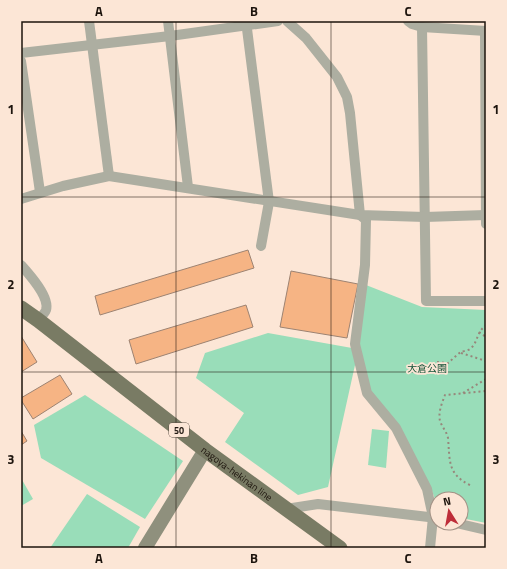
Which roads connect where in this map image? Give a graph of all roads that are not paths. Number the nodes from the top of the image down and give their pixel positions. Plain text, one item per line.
1 (88, 21) edge
2 (168, 21) edge
3 (278, 21) edge
4 (287, 21) edge
5 (408, 21) edge
6 (246, 23) edge
7 (422, 26) junction
8 (485, 31) edge
9 (170, 36) junction
10 (92, 45) junction
11 (21, 53) edge
12 (21, 61) edge
13 (109, 176) junction
14 (188, 188) junction
15 (40, 192) junction
16 (21, 199) edge
17 (269, 202) junction
18 (360, 215) junction
19 (486, 215) edge
20 (425, 217) junction
21 (486, 224) edge
22 (261, 246) dead end
23 (21, 265) edge
24 (486, 301) edge
25 (21, 308) edge
26 (38, 320) junction
27 (205, 450) junction
28 (429, 496) edge
29 (286, 509) junction
30 (429, 517) edge
31 (469, 526) edge
32 (486, 530) edge
33 (433, 531) edge
34 (145, 548) edge
35 (340, 548) edge
36 (430, 548) edge

1 - 10 street
2 - 9 street
3 - 6 street
4 - 18 street
5 - 7 street
6 - 9 street
6 - 17 street
7 - 8 street
7 - 20 street
8 - 19 street
9 - 10 street
9 - 14 street
10 - 11 street
10 - 13 street
12 - 15 street
13 - 14 street
13 - 15 street
14 - 17 street
15 - 16 street
17 - 18 street
17 - 22 street
18 - 20 street
18 - 28 street
19 - 20 street
19 - 21 street
20 - 24 street
23 - 26 street
25 - 26 main road, nagoya-hekinan line / 50
26 - 27 main road, nagoya-hekinan line / 50
27 - 29 main road, nagoya-hekinan line / 50
27 - 34 street
29 - 30 street
29 - 35 main road, nagoya-hekinan line / 50
31 - 32 street
33 - 36 street

